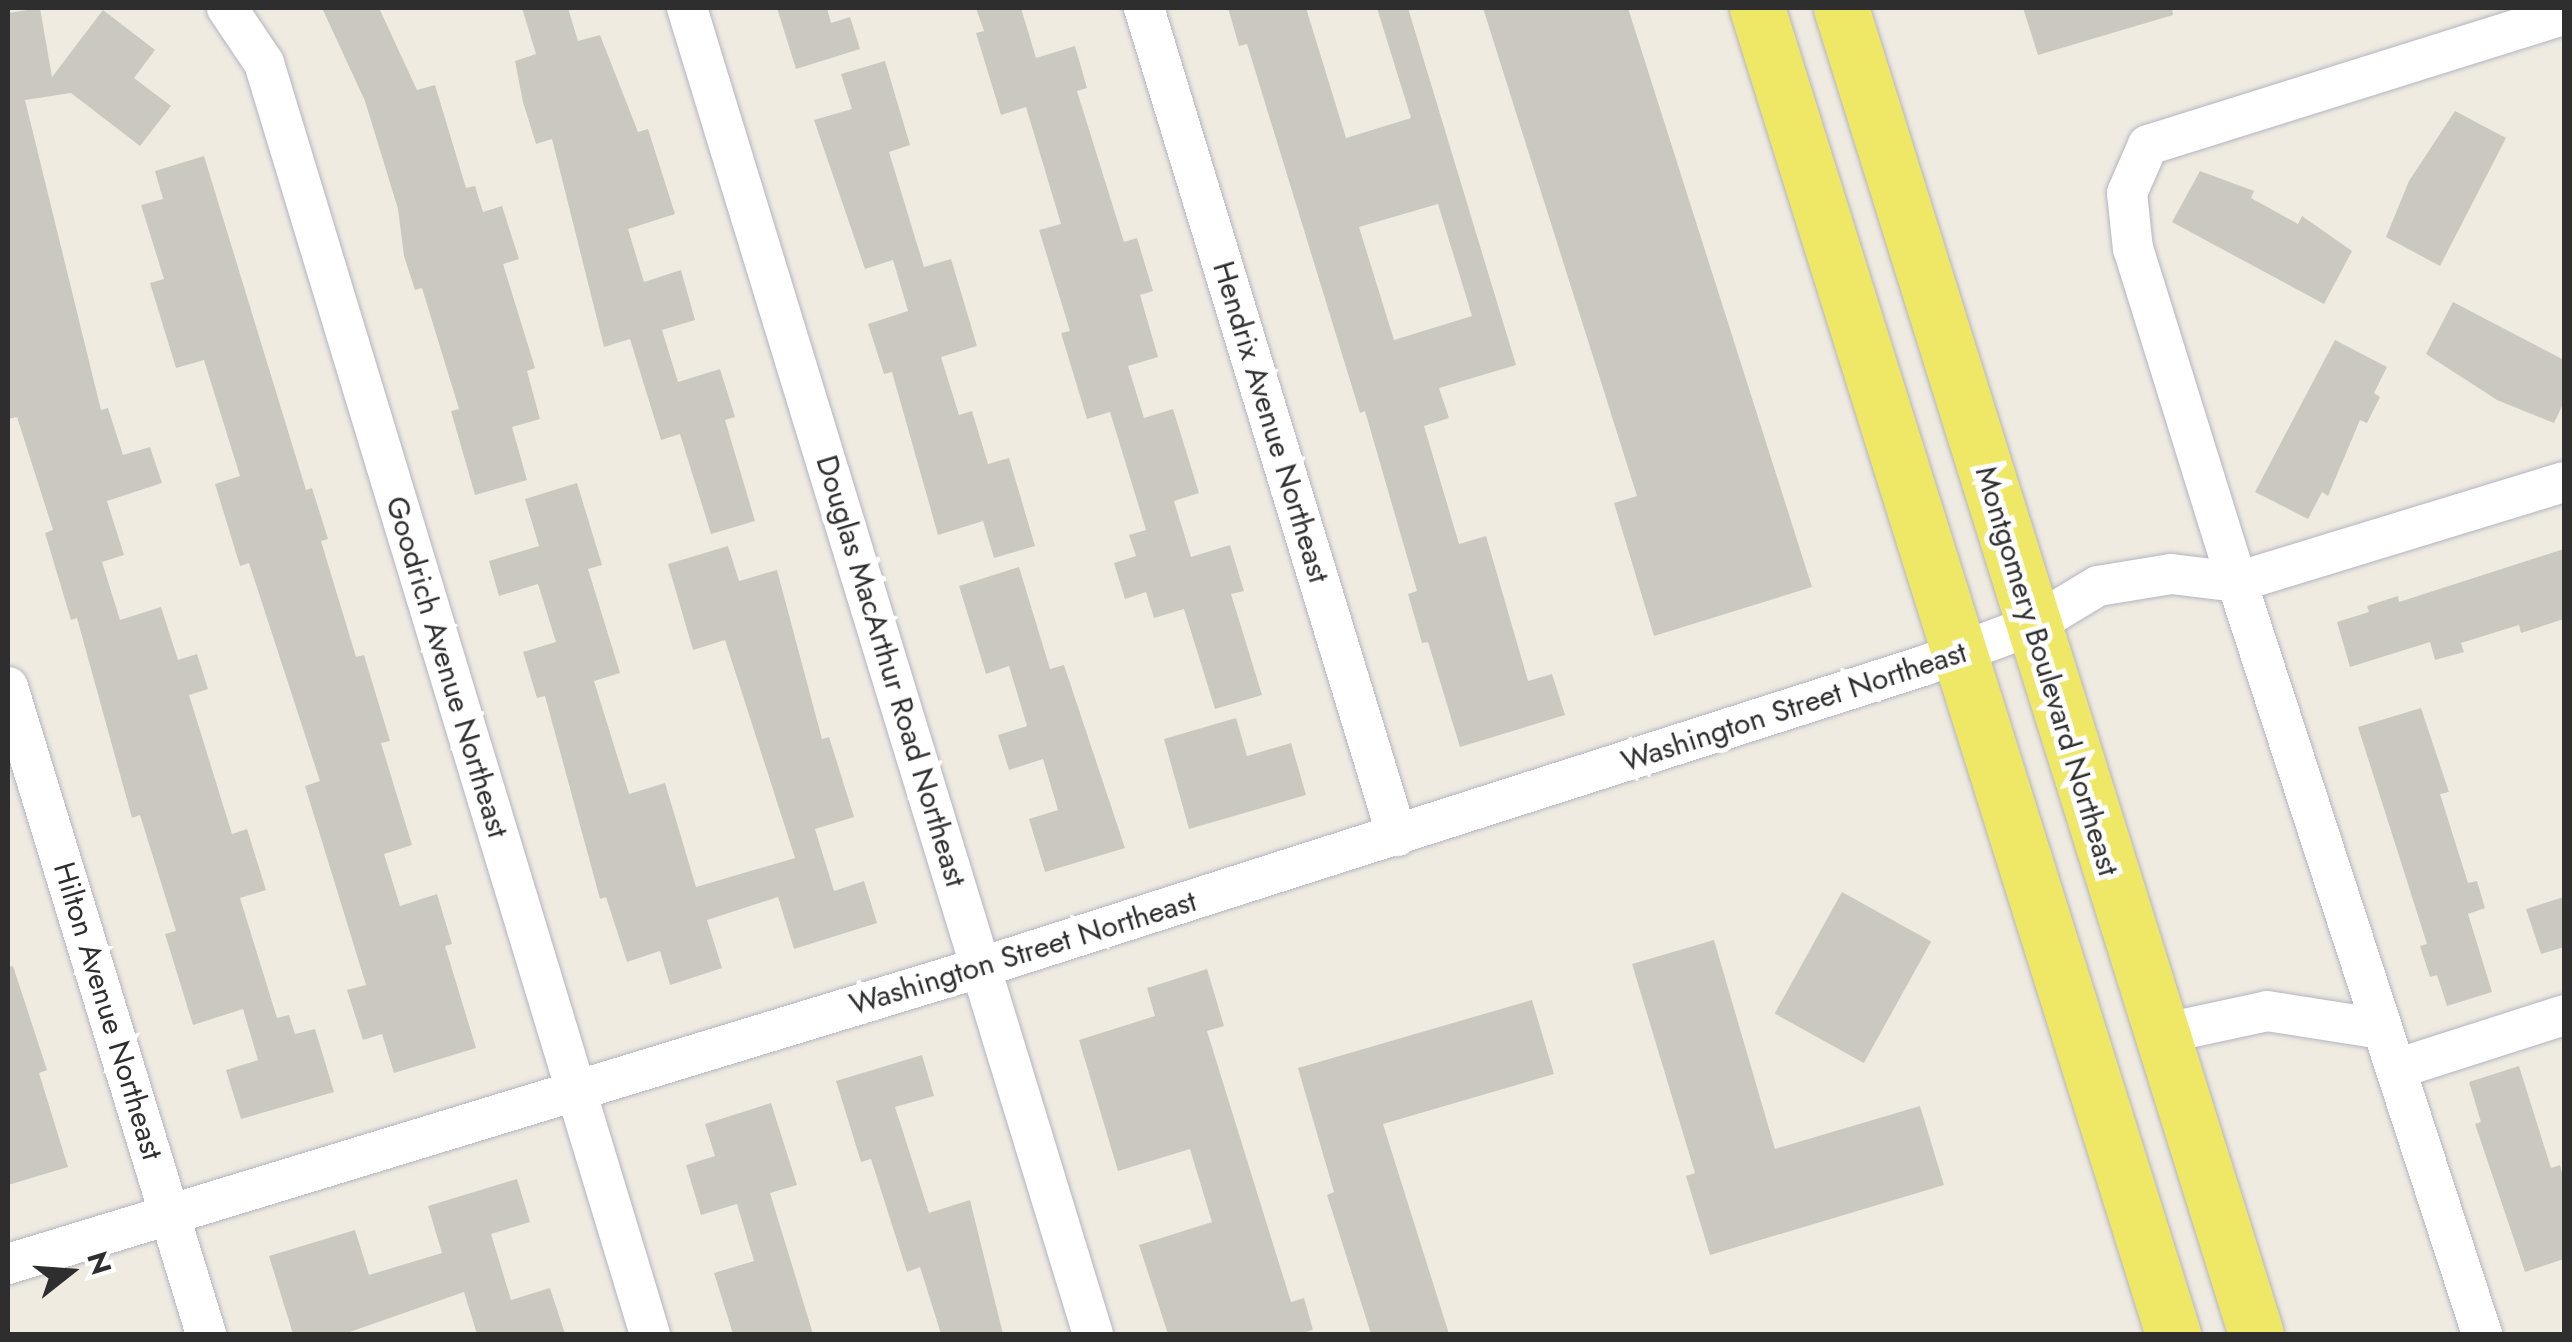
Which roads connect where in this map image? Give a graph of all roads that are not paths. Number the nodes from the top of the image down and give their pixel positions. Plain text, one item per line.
1 (227, 8) edge
2 (688, 8) edge
3 (1144, 8) edge
4 (1757, 8) edge
5 (1840, 8) edge
6 (2564, 15) edge
7 (2564, 482) edge
8 (2237, 582) junction
9 (2032, 625) junction
10 (1958, 654) junction
11 (8, 687) edge
12 (1397, 836) junction
13 (982, 967) junction
14 (2564, 1016) edge
15 (2382, 1029) junction
16 (2161, 1034) junction
17 (2396, 1070) junction
18 (578, 1093) junction
19 (170, 1212) junction
20 (8, 1264) edge
21 (206, 1334) edge
22 (650, 1334) edge
23 (1093, 1334) edge
24 (2172, 1334) edge
25 (2256, 1334) edge
26 (2482, 1334) edge

1 - 18 street, Goodrich Avenue Northeast
2 - 13 street, Douglas MacArthur Road Northeast
3 - 12 street, Hendrix Avenue Northeast
4 - 10 main road
5 - 9 main road, Montgomery Boulevard Northeast
6 - 8 street
7 - 8 street
8 - 9 street, Washington Street Northeast
8 - 15 street
9 - 10 street, Washington Street Northeast
9 - 16 main road, Montgomery Boulevard Northeast
10 - 12 street, Washington Street Northeast
10 - 24 main road
11 - 19 street, Hilton Avenue Northeast
12 - 13 street, Washington Street Northeast
13 - 18 street, Washington Street Northeast
13 - 23 street, Douglas MacArthur Road Northeast
14 - 17 street
15 - 16 street
15 - 17 street
16 - 25 main road, Montgomery Boulevard Northeast
17 - 26 street
18 - 19 street, Washington Street Northeast
18 - 22 street, Goodrich Avenue Northeast
19 - 20 street, Washington Street Northeast
19 - 21 street, Hilton Avenue Northeast

